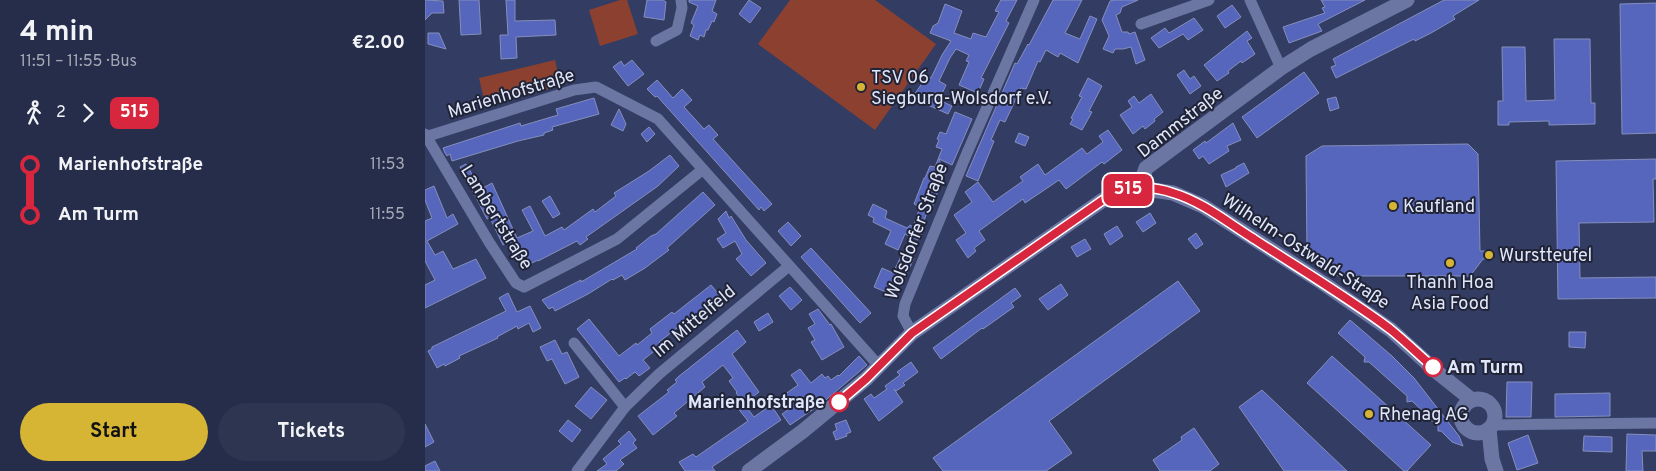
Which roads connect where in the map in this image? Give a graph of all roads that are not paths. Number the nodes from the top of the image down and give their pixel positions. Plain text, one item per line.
1 (681, 0) edge
2 (1034, 0) edge
3 (1209, 0) edge
4 (1250, 0) edge
5 (1407, 0) edge
6 (1141, 24) dead end
7 (656, 41) dead end
8 (1281, 68) junction
9 (425, 136) edge
10 (702, 170) junction
11 (1139, 188) junction
12 (789, 266) junction
13 (912, 333) junction
14 (574, 343) dead end
15 (880, 367) junction
16 (1467, 405) junction
17 (625, 406) junction
18 (1656, 423) edge
19 (1491, 427) junction
20 (1471, 431) junction
21 (1494, 465) edge
22 (577, 471) edge
23 (749, 471) edge

1 - 7 street
2 - 13 street, Wolsdorfer Straße
3 - 6 street
4 - 8 street
5 - 8 street, Dammstraße
8 - 11 street, Dammstraße
9 - 10 street, Marienhofstraße
9 - 10 street, Lambertstraße
10 - 12 street, Marienhofstraße
11 - 13 street
11 - 16 street, Wilhelm-Ostwald-Straße
12 - 15 street, Marienhofstraße
12 - 17 street, Im Mittelfeld
13 - 15 street
14 - 17 street
15 - 23 street
16 - 19 street
16 - 20 street
17 - 22 street, Im Mittelfeld
18 - 19 street
19 - 20 street
19 - 21 street
20 - 21 street

